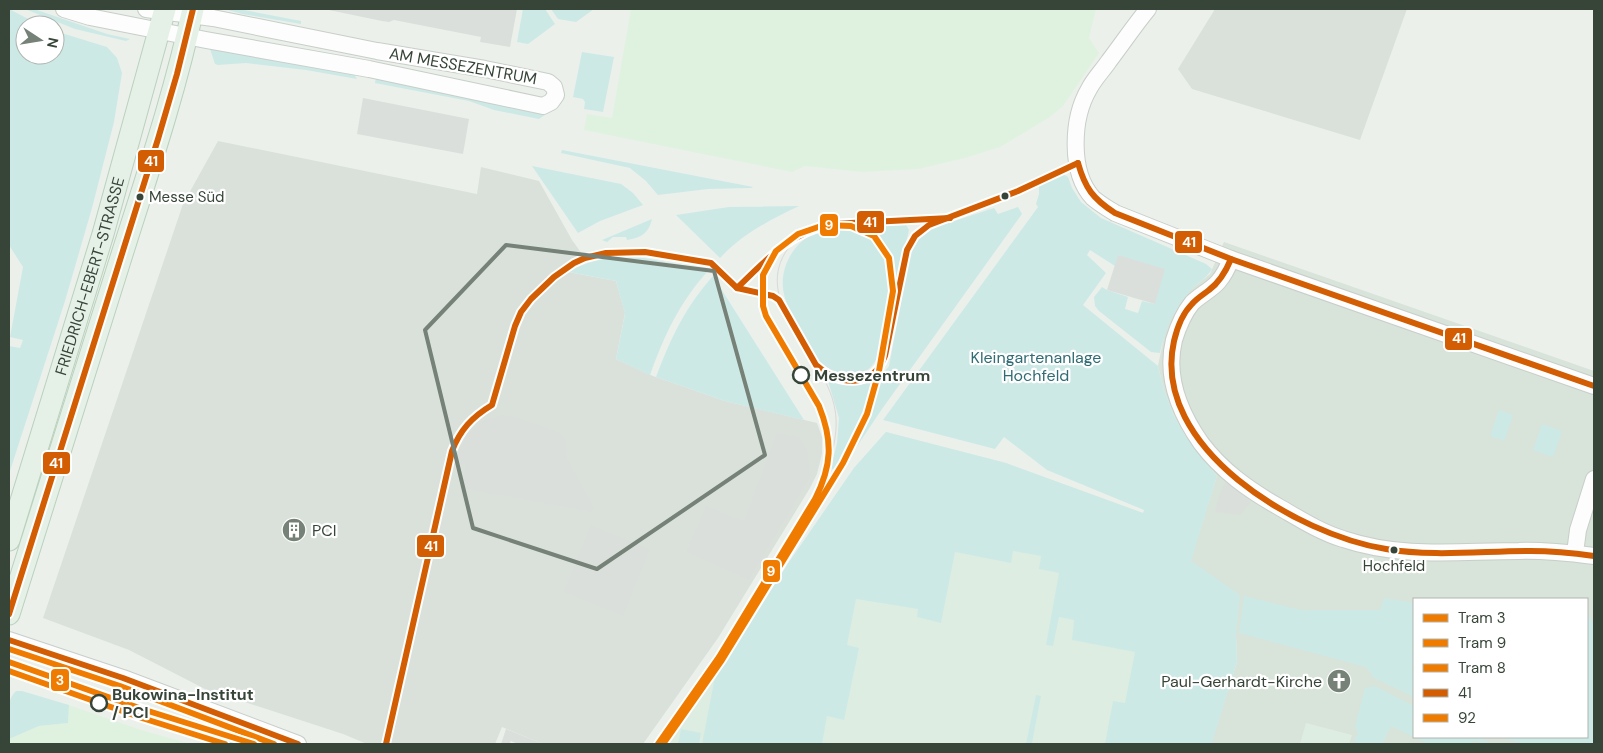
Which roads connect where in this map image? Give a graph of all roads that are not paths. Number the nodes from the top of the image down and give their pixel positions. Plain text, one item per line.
1 (64, 9) edge
2 (1148, 9) edge
3 (172, 19) edge
4 (1231, 259) junction
5 (1594, 386) edge
6 (1594, 479) edge
7 (9, 540) edge
8 (1575, 553) junction
9 (1594, 556) edge
10 (9, 614) edge
11 (9, 640) edge
12 (298, 744) edge

1 - 3 street
2 - 4 street
3 - 3 street, AM MESSEZENTRUM
3 - 7 main road, FRIEDRICH-EBERT-STRASSE
3 - 10 main road, FRIEDRICH-EBERT-STRASSE
4 - 5 street
4 - 8 street
6 - 8 street
8 - 9 street
11 - 12 street

